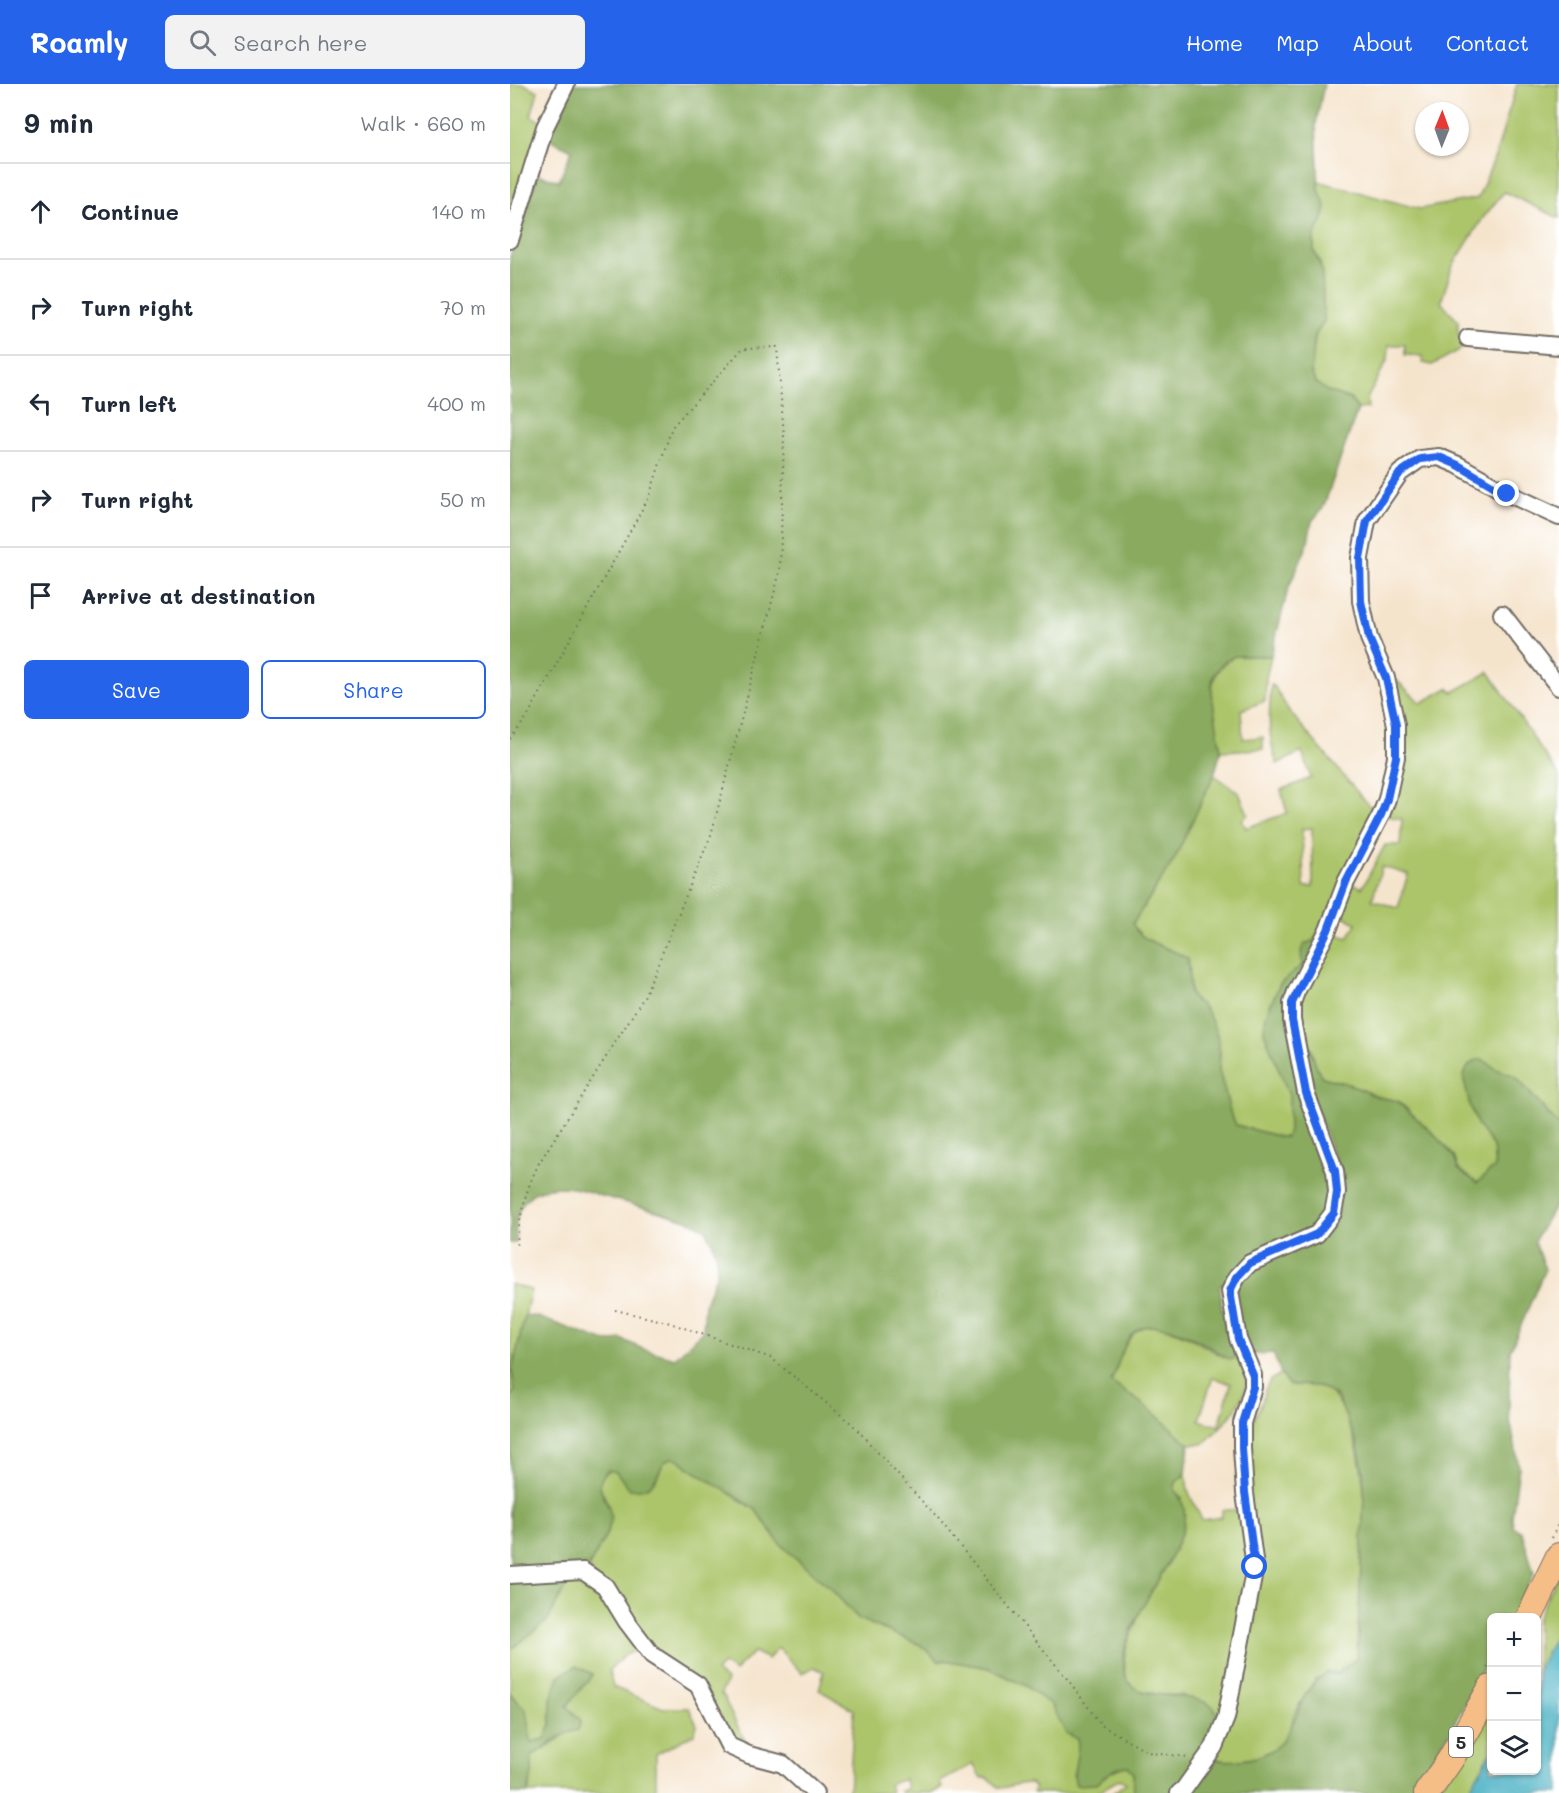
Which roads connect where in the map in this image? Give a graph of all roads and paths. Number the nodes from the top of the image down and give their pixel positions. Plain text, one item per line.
1 (566, 84) edge
2 (510, 240) edge
3 (1468, 338) dead end
4 (1559, 346) edge
5 (1559, 517) edge
6 (1502, 614) dead end
7 (1559, 687) edge
8 (510, 739) edge
9 (516, 1249) dead end
10 (615, 1310) dead end
11 (1559, 1556) edge
12 (510, 1575) edge
13 (1530, 1613) edge
14 (1487, 1695) edge
15 (1206, 1759) junction
16 (815, 1793) edge
17 (1179, 1793) edge
18 (1427, 1793) edge

1 - 2 street
3 - 4 street
5 - 15 street
6 - 7 street
8 - 9 path
10 - 15 path
11 - 13 main road
12 - 16 street
14 - 18 main road, 5
15 - 17 street

